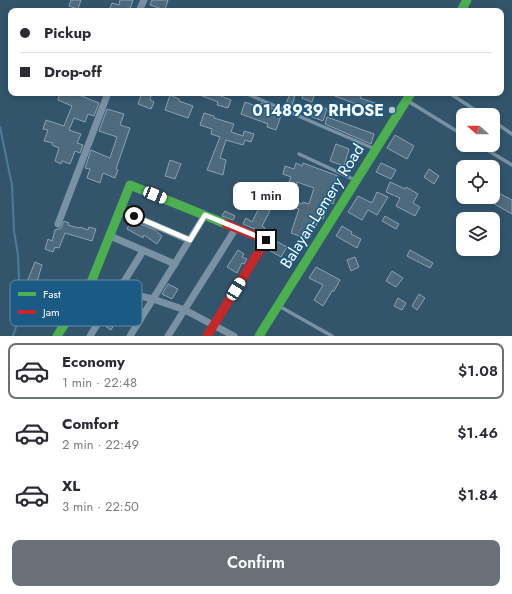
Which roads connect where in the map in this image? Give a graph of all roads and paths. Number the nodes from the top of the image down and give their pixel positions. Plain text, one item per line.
1 (107, 96) edge
2 (252, 96) edge
3 (454, 96) edge
4 (409, 97) edge
5 (472, 108) edge
6 (500, 126) edge
7 (456, 130) edge
8 (512, 134) edge
9 (376, 150) junction
10 (491, 152) edge
11 (300, 154) dead end
12 (512, 165) edge
13 (356, 181) junction
14 (120, 210) junction
15 (205, 215) junction
16 (58, 224) dead end
17 (236, 228) junction
18 (110, 236) junction
19 (190, 240) junction
20 (143, 251) junction
21 (175, 264) junction
22 (92, 280) edge
23 (125, 280) edge
24 (142, 296) edge
25 (153, 299) junction
26 (278, 305) junction
27 (185, 310) junction
28 (142, 317) edge
29 (214, 325) junction
30 (63, 326) edge
31 (96, 326) edge
32 (136, 326) edge
33 (57, 336) edge
34 (90, 336) edge
35 (130, 336) edge
36 (168, 336) edge
37 (207, 336) edge
38 (234, 336) edge
39 (259, 336) edge
40 (332, 336) edge

1 - 16 street
2 - 9 lane
3 - 5 lane
4 - 7 lane
4 - 9 street, Balayan-Lemery Road
6 - 8 lane
9 - 13 street, Balayan-Lemery Road
10 - 12 lane
11 - 13 lane
13 - 26 street, Balayan-Lemery Road
14 - 15 street
14 - 18 street
14 - 19 street
15 - 17 street
15 - 19 street
17 - 27 street
17 - 29 street
18 - 20 street
18 - 22 street
19 - 21 street
20 - 21 street
20 - 23 street
21 - 25 street
24 - 25 street
25 - 27 street
25 - 28 street
26 - 39 street, Balayan-Lemery Road
26 - 40 lane
27 - 29 street
27 - 36 street
29 - 37 street
29 - 38 street
30 - 33 street
31 - 34 street
32 - 35 street

